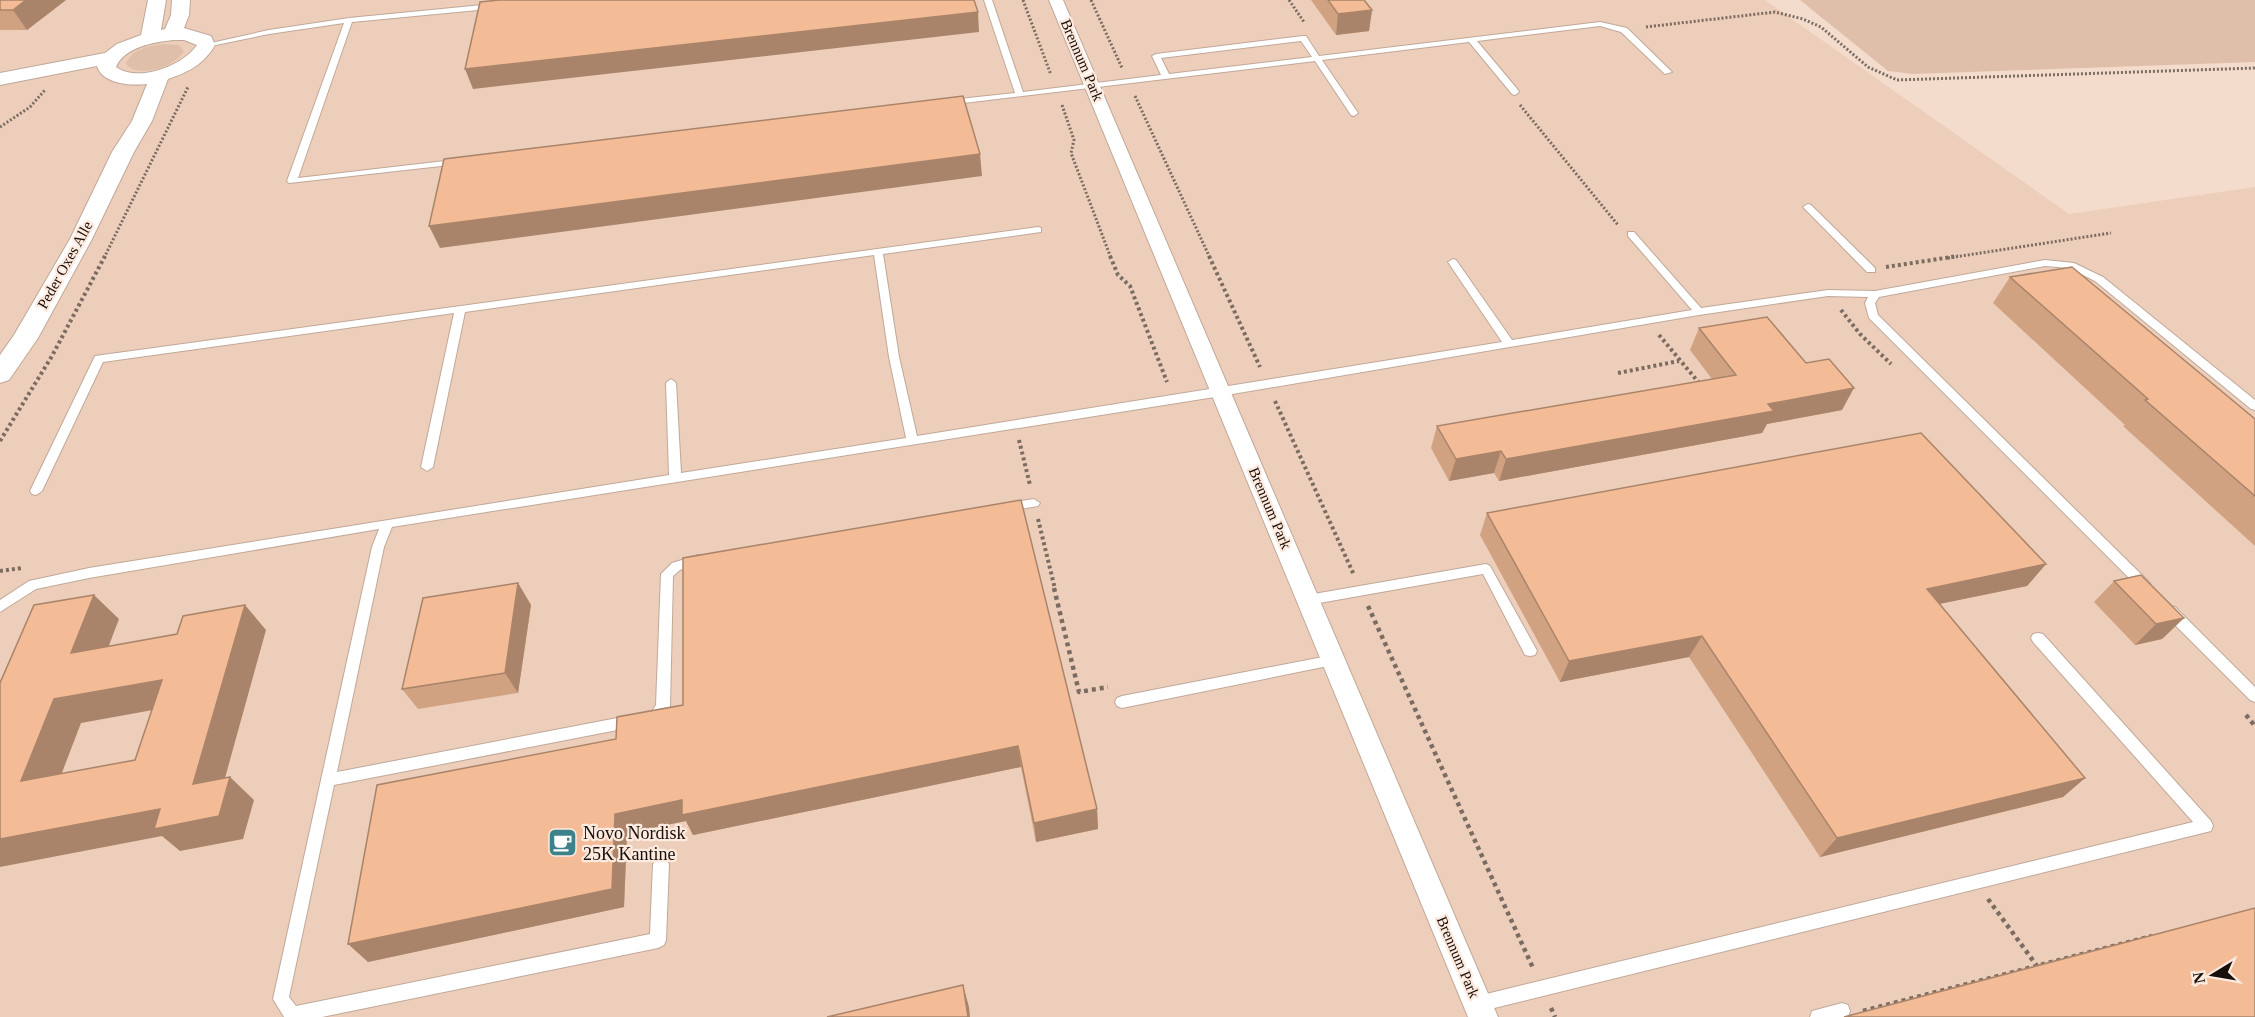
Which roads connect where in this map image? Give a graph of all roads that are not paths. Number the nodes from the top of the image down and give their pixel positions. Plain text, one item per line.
1 (157, 0) edge
2 (181, 0) edge
3 (497, 0) edge
4 (988, 0) edge
5 (1056, 0) edge
6 (349, 20) junction
7 (173, 34) junction
8 (149, 38) junction
9 (1471, 39) junction
10 (206, 45) junction
11 (1317, 58) junction
12 (108, 63) junction
13 (1668, 72) dead end
14 (160, 75) junction
15 (1166, 76) junction
16 (135, 79) junction
17 (0, 80) edge
18 (1092, 86) junction
19 (1515, 92) dead end
20 (1020, 94) junction
21 (935, 105) edge
22 (1354, 113) dead end
23 (123, 152) junction
24 (468, 160) edge
25 (1808, 207) dead end
26 (1038, 230) dead end
27 (1631, 234) dead end
28 (878, 252) junction
29 (1453, 262) dead end
30 (1871, 270) dead end
31 (1875, 294) junction
32 (460, 309) junction
33 (1699, 312) junction
34 (1509, 344) junction
35 (0, 374) edge
36 (671, 383) dead end
37 (1221, 392) junction
38 (2255, 406) edge
39 (912, 441) junction
40 (427, 467) dead end
41 (675, 478) junction
42 (36, 491) dead end
43 (1034, 503) road end
44 (999, 509) edge
45 (388, 523) junction
46 (715, 557) edge
47 (1308, 600) junction
48 (0, 607) edge
49 (2038, 638) dead end
50 (1530, 651) dead end
51 (1333, 660) junction
52 (2255, 696) edge
53 (1122, 702) road end
54 (328, 780) junction
55 (661, 864) dead end
56 (1480, 1011) edge
57 (1842, 1011) road end
58 (1818, 1017) edge

1 - 8 street
2 - 7 street
3 - 6 lane
4 - 20 lane
5 - 18 street, Brennum Park
6 - 10 lane
6 - 24 lane
7 - 8 street
7 - 10 street
8 - 12 street
9 - 11 lane
9 - 13 lane
9 - 19 lane
10 - 14 street
11 - 15 lane
11 - 15 lane
11 - 22 lane
12 - 16 street
12 - 17 street
12 - 17 street
14 - 16 street
14 - 23 street, Peder Oxes Alle
15 - 18 lane
16 - 23 street, Peder Oxes Alle
18 - 20 lane
18 - 37 street, Brennum Park
20 - 21 lane
23 - 35 street, Peder Oxes Alle
25 - 30 lane
26 - 28 lane
27 - 33 lane
28 - 32 lane
28 - 39 lane
29 - 34 lane
31 - 33 lane
31 - 38 lane
31 - 52 lane
32 - 40 lane
32 - 42 lane
33 - 34 lane
34 - 37 lane
36 - 41 lane
37 - 39 lane
37 - 47 street, Brennum Park
39 - 41 lane
41 - 45 lane
43 - 44 lane
45 - 48 lane
45 - 54 lane
46 - 54 lane
47 - 50 lane
47 - 51 street, Brennum Park
49 - 56 lane
51 - 53 lane
51 - 56 street, Brennum Park
54 - 55 lane
57 - 58 lane

